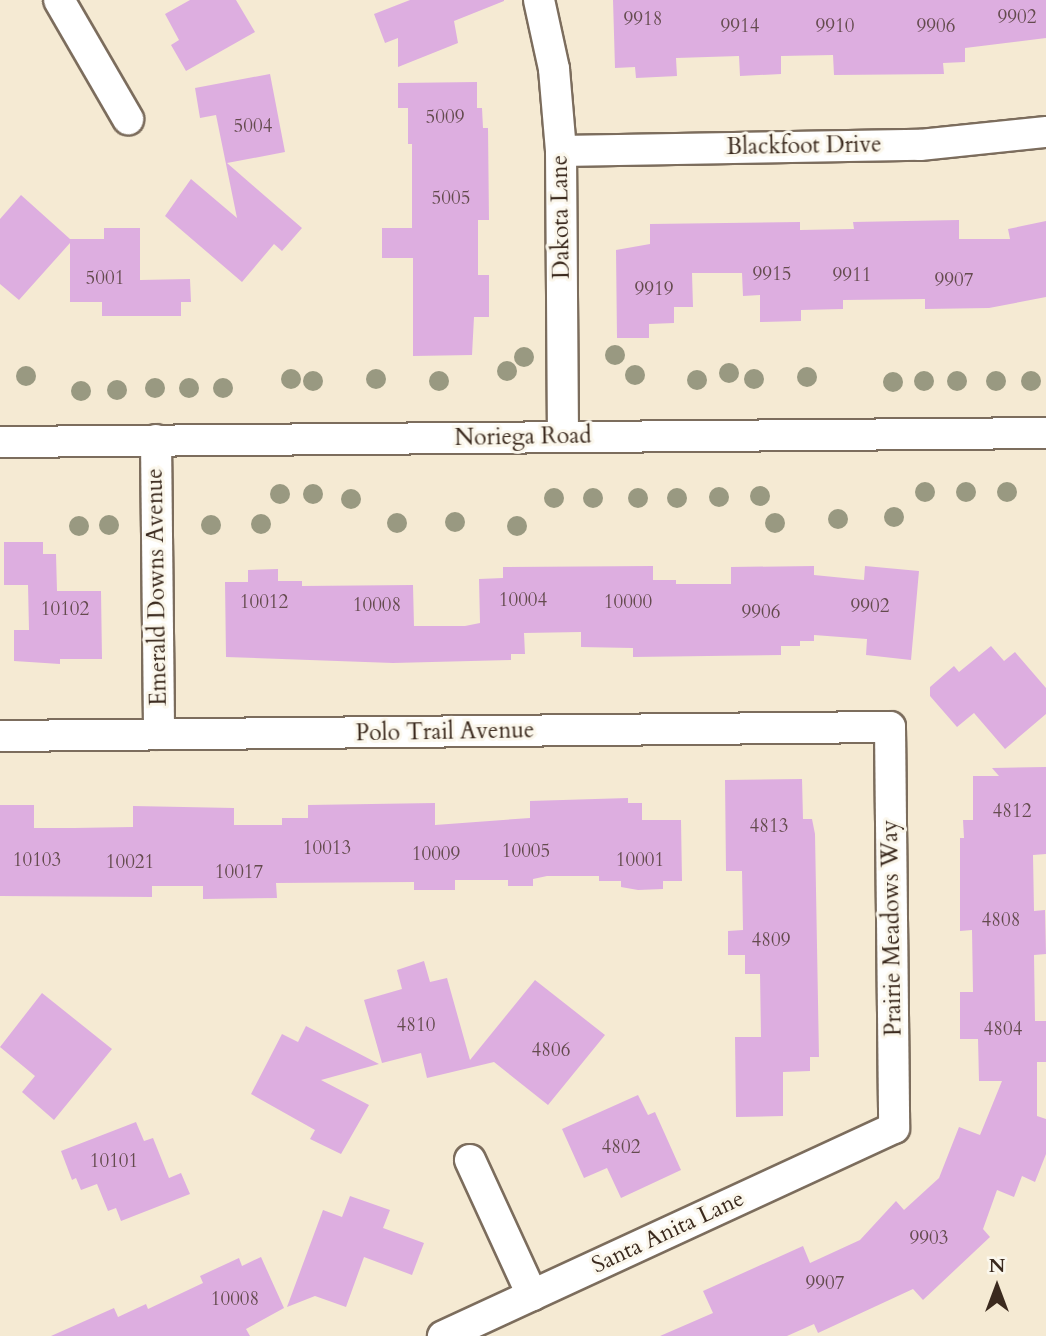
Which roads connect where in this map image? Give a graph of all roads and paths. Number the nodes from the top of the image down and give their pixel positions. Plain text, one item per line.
1 (59, 0) edge
2 (539, 0) edge
3 (128, 119) dead end
4 (1046, 132) edge
5 (561, 150) junction
6 (1046, 433) edge
7 (563, 437) junction
8 (156, 440) junction
9 (0, 442) edge
10 (890, 727) joint
11 (159, 734) junction
12 (0, 736) edge
13 (894, 1128) joint
14 (470, 1160) dead end
15 (532, 1295) junction
16 (443, 1336) edge

1 - 3 street
2 - 5 street, Dakota Lane
4 - 5 street, Blackfoot Drive
5 - 7 street, Dakota Lane
6 - 7 street, Noriega Road
7 - 8 street, Noriega Road
8 - 9 street, Noriega Road
8 - 11 street, Emerald Downs Avenue
10 - 11 street, Polo Trail Avenue
10 - 13 street, Prairie Meadows Way
11 - 12 street, Polo Trail Avenue
13 - 15 street, Santa Anita Lane
14 - 15 street
15 - 16 street, Santa Anita Lane

